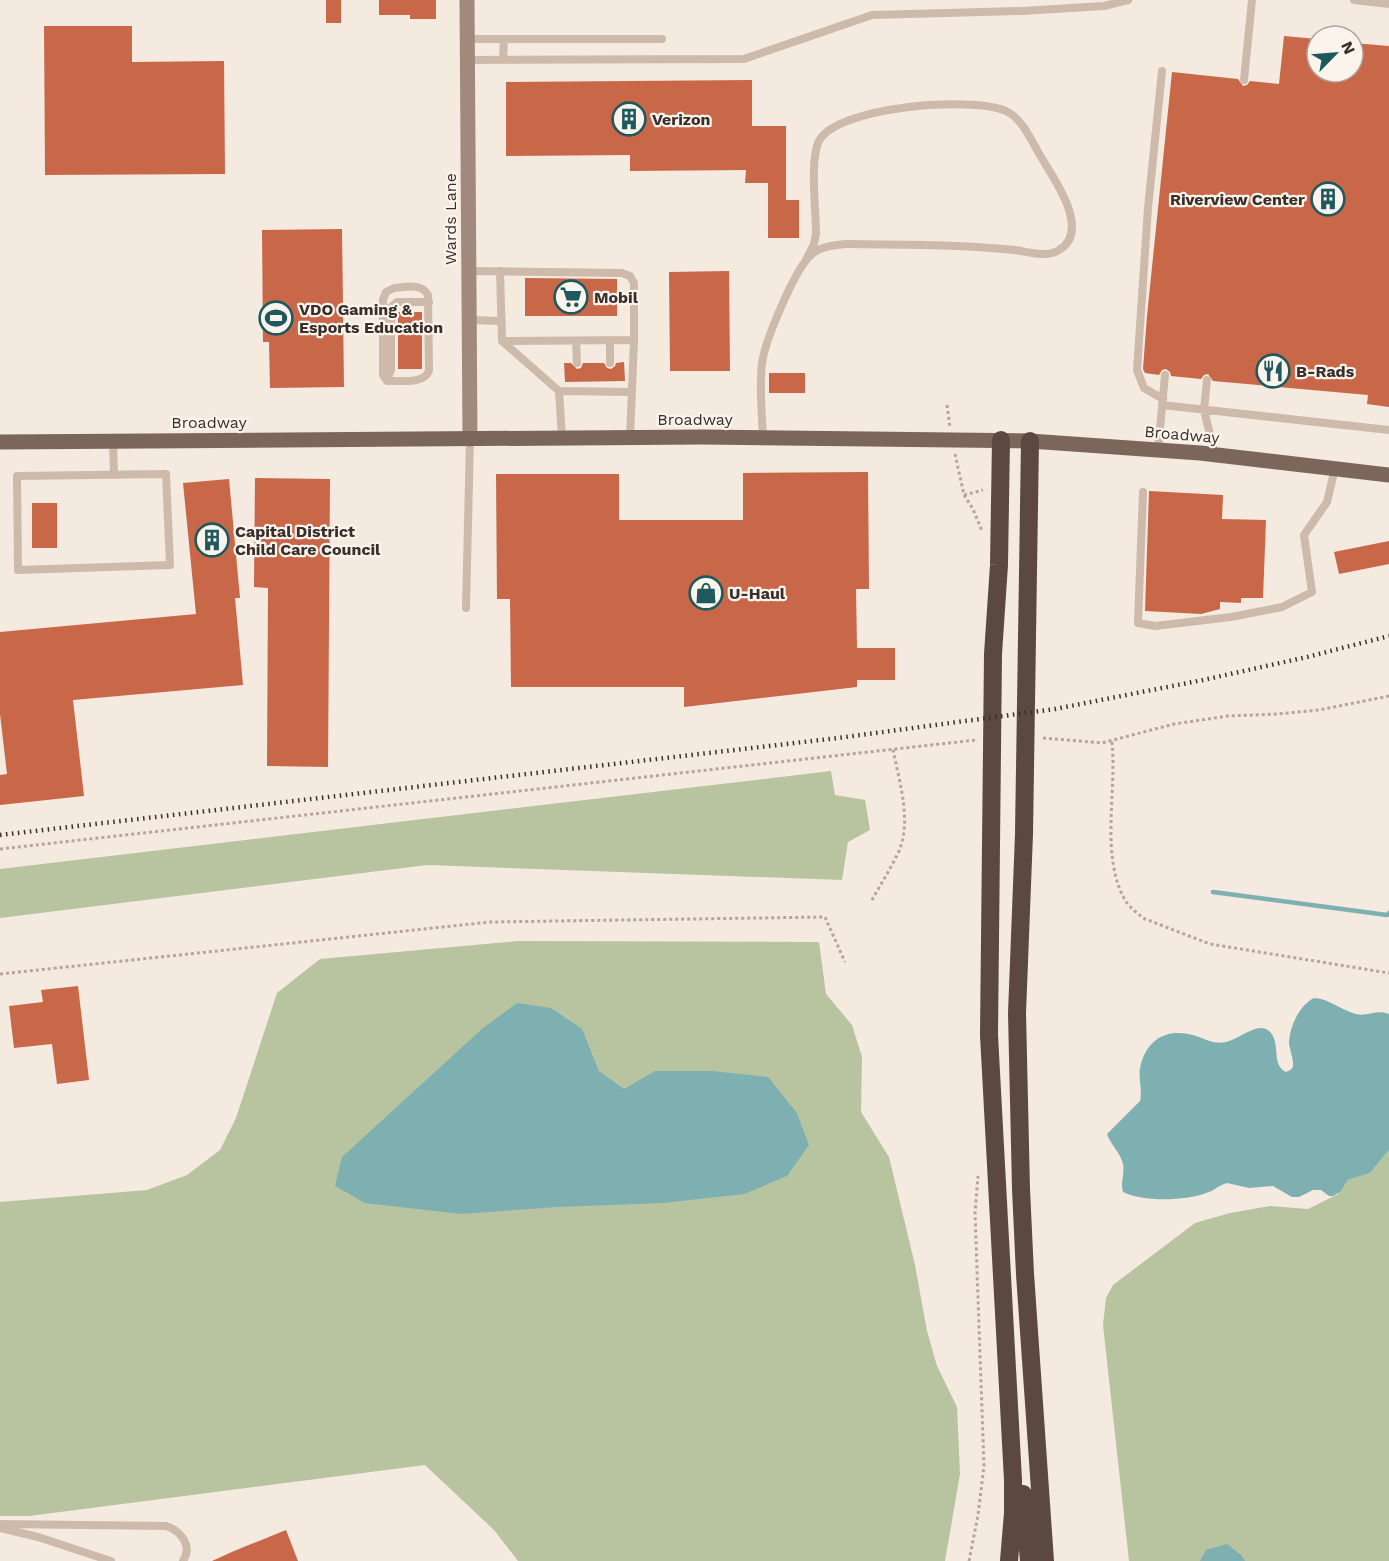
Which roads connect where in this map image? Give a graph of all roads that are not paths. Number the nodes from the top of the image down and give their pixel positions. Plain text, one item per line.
1 (467, 0) edge
2 (1128, 0) edge
3 (1252, 0) edge
4 (1354, 0) edge
5 (1389, 4) edge
6 (467, 39) junction
7 (504, 39) junction
8 (662, 39) dead end
9 (467, 60) junction
10 (503, 60) junction
11 (1162, 71) dead end
12 (1244, 80) dead end
13 (806, 260) junction
14 (469, 271) junction
15 (500, 271) junction
16 (429, 302) junction
17 (469, 320) junction
18 (502, 321) junction
19 (576, 340) junction
20 (610, 340) junction
21 (634, 340) junction
22 (502, 341) junction
23 (577, 363) dead end
24 (610, 363) dead end
25 (1165, 375) dead end
26 (1207, 380) dead end
27 (387, 381) junction
28 (610, 381) dead end
29 (577, 382) dead end
30 (559, 391) junction
31 (577, 391) junction
32 (610, 392) junction
33 (632, 392) junction
34 (1162, 402) junction
35 (1203, 410) junction
36 (1389, 430) edge
37 (562, 437) junction
38 (630, 437) junction
39 (763, 438) junction
40 (470, 439) junction
41 (1001, 440) junction
42 (113, 441) junction
43 (1030, 441) junction
44 (0, 442) edge
45 (1158, 450) junction
46 (1215, 454) junction
47 (1335, 468) junction
48 (114, 475) junction
49 (1389, 475) edge
50 (1143, 492) dead end
51 (466, 608) dead end
52 (1031, 1365) junction
53 (1008, 1367) junction
54 (0, 1526) edge
55 (111, 1561) edge
56 (183, 1561) edge
57 (1009, 1561) edge
58 (1029, 1561) edge
59 (1045, 1561) edge
60 (1055, 1561) edge

1 - 6 street, Wards Lane
2 - 10 lane
3 - 12 lane
4 - 5 lane
6 - 7 lane
6 - 9 street, Wards Lane
7 - 8 lane
7 - 10 lane
9 - 10 lane
9 - 14 street, Wards Lane
11 - 34 lane
13 - 13 lane
13 - 39 lane
14 - 15 lane
14 - 17 street, Wards Lane
15 - 18 lane
15 - 21 lane
16 - 27 lane
16 - 27 lane
16 - 27 lane
17 - 18 lane
17 - 40 street, Wards Lane
18 - 22 lane
19 - 20 lane
19 - 22 lane
19 - 23 lane
20 - 21 lane
20 - 24 lane
21 - 33 lane
22 - 30 lane
25 - 34 lane
26 - 35 lane
28 - 32 lane
29 - 31 lane
30 - 31 lane
30 - 37 lane
31 - 32 lane
32 - 33 lane
33 - 38 lane
34 - 35 lane
34 - 45 lane
35 - 36 lane
35 - 46 lane
37 - 38 main road, Broadway
37 - 40 main road, Broadway
38 - 39 main road, Broadway
39 - 41 main road, Broadway
40 - 42 main road, Broadway
40 - 51 lane
41 - 43 main road, Broadway
41 - 53 highway
42 - 44 main road, Broadway
42 - 48 lane
43 - 45 main road, Broadway
43 - 52 highway
45 - 46 main road, Broadway
46 - 47 main road, Broadway
47 - 49 main road, Broadway
47 - 50 lane
48 - 48 lane
52 - 59 highway
52 - 60 highway
53 - 57 highway
53 - 58 highway
54 - 55 lane
54 - 56 lane

